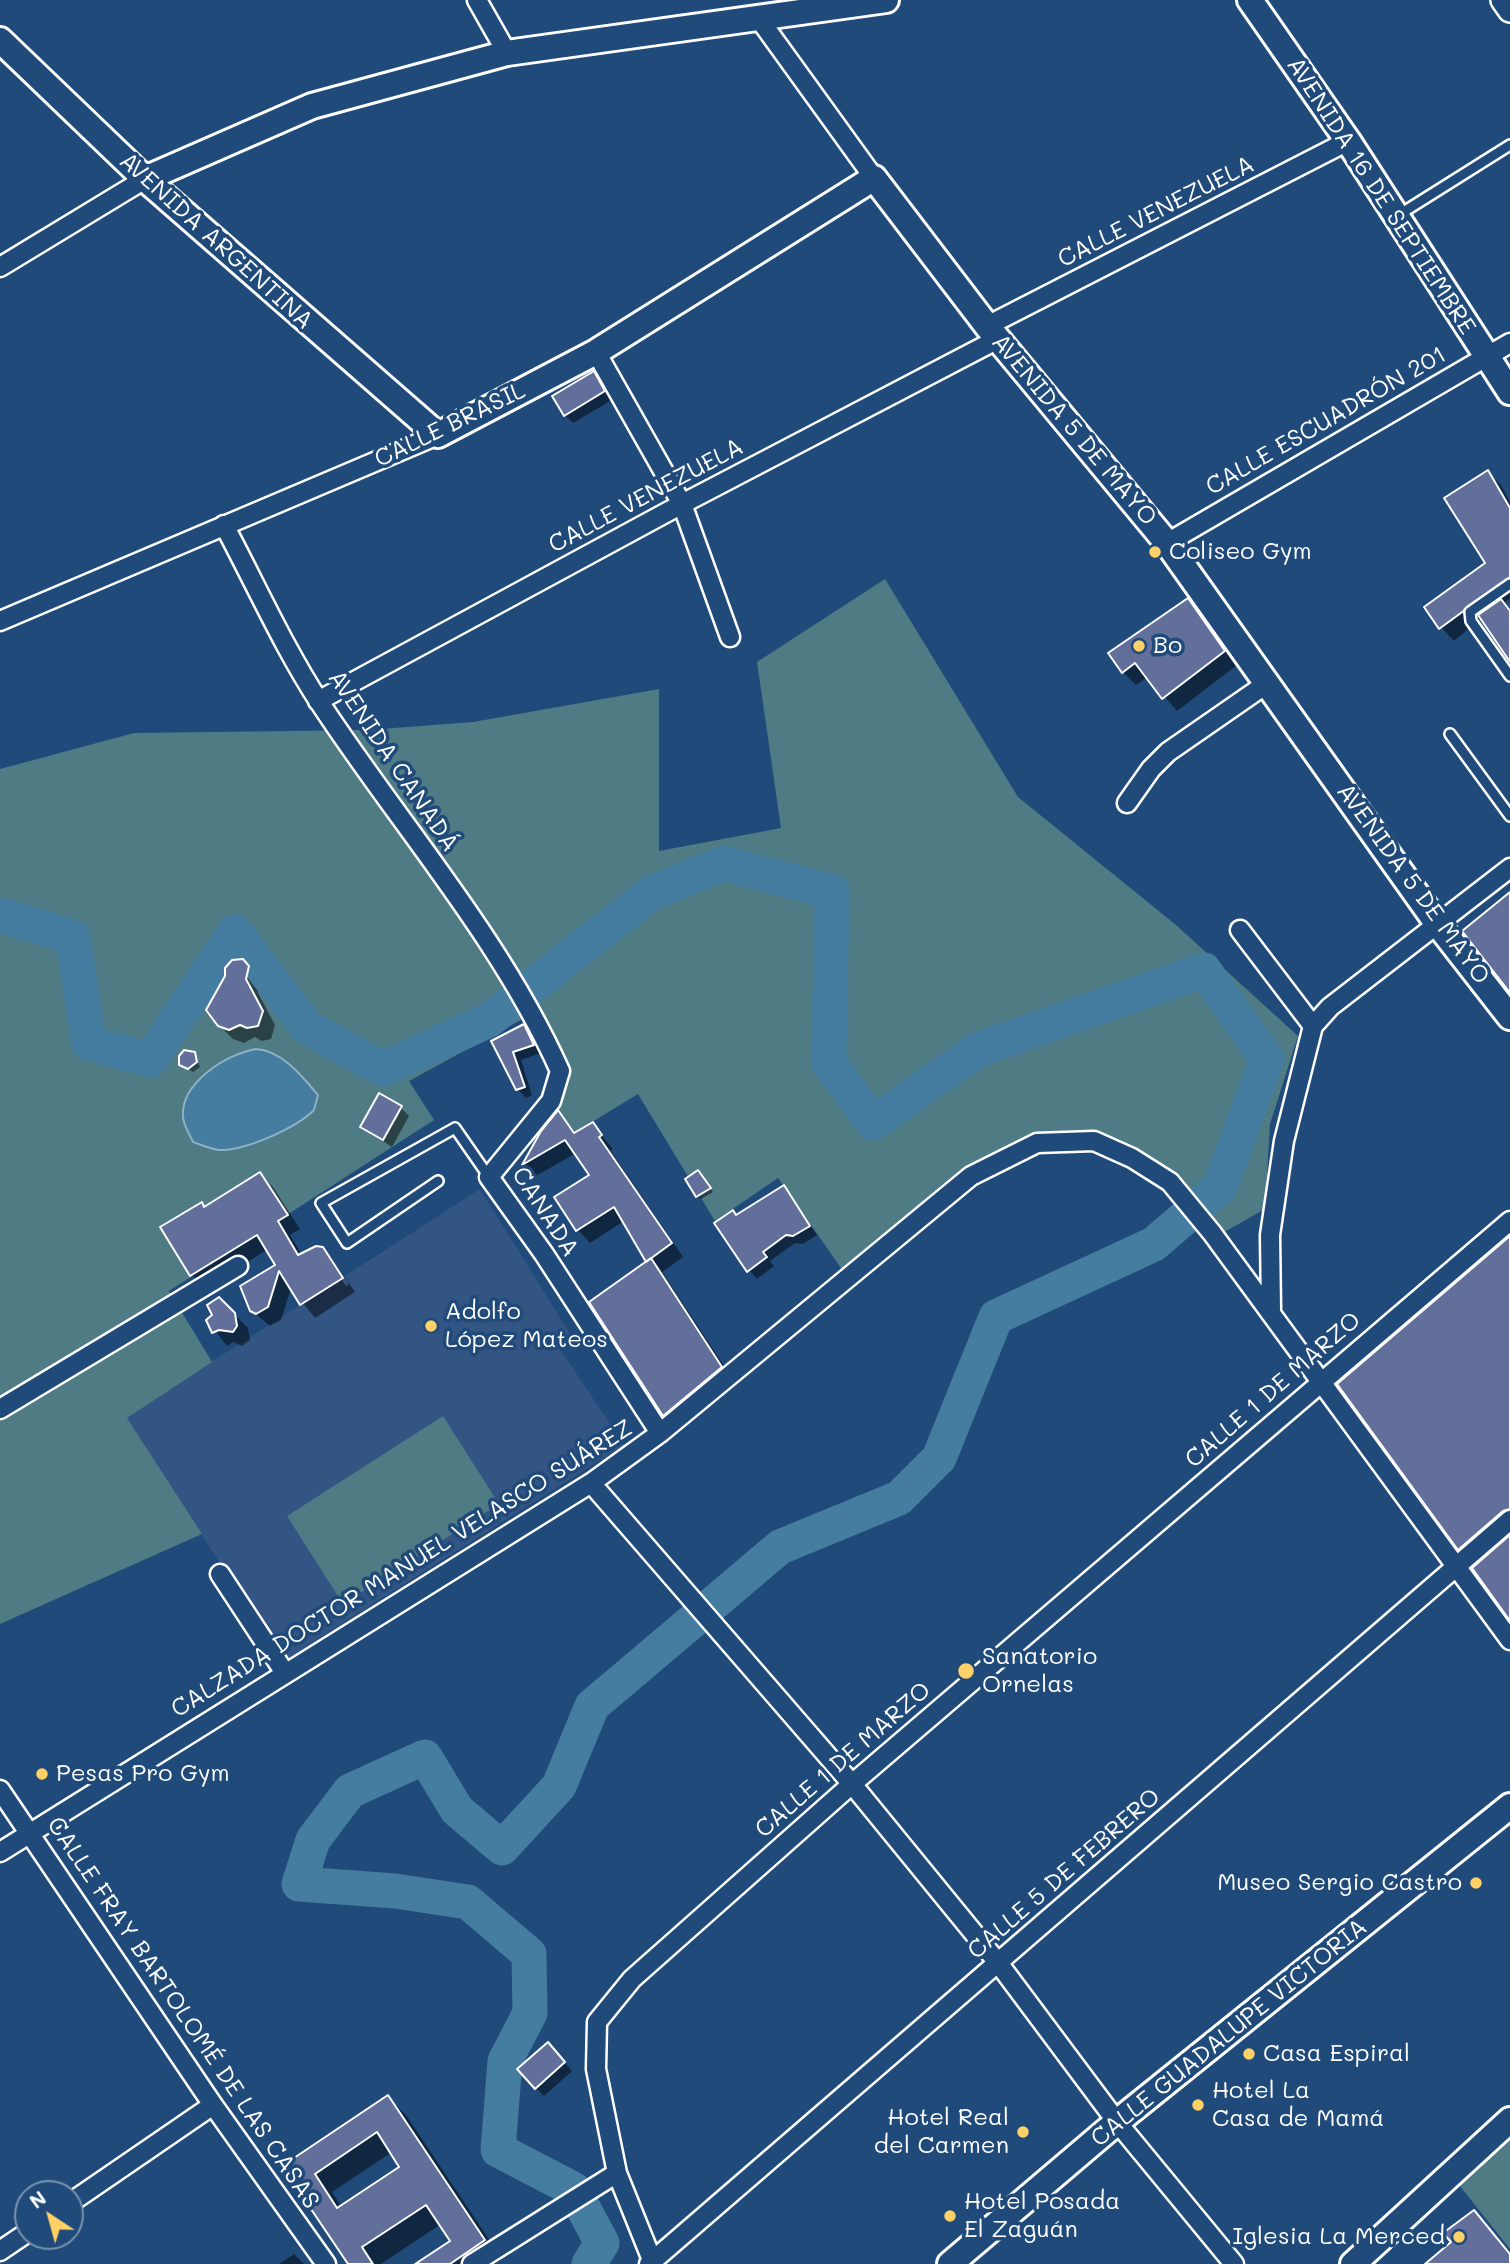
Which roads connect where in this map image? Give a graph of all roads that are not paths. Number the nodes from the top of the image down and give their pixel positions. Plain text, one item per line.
1 (477, 0) edge
2 (886, 0) edge
3 (1250, 0) edge
4 (1503, 0) edge
5 (1510, 10) edge
6 (757, 16) junction
7 (0, 40) edge
8 (507, 53) junction
9 (1348, 141) junction
10 (1510, 145) edge
11 (874, 178) junction
12 (145, 179) junction
13 (1396, 216) junction
14 (0, 267) edge
15 (993, 332) junction
16 (1510, 342) edge
17 (596, 352) junction
18 (1486, 356) junction
19 (1510, 392) edge
20 (438, 435) junction
21 (682, 504) junction
22 (224, 525) junction
23 (1167, 542) junction
24 (1508, 589) edge
25 (2, 615) edge
26 (730, 637) dead end
27 (1510, 676) edge
28 (1269, 682) junction
29 (318, 701) junction
30 (1450, 734) dead end
31 (1128, 803) dead end
32 (1510, 816) edge
33 (1510, 868) edge
34 (1439, 926) junction
35 (1240, 930) dead end
36 (536, 1016) joint
37 (1510, 1017) edge
38 (1313, 1026) junction
39 (489, 1177) junction
40 (438, 1181) dead end
41 (1510, 1221) edge
42 (238, 1266) dead end
43 (1271, 1311) junction
44 (1321, 1381) junction
45 (0, 1409) edge
46 (660, 1433) junction
47 (591, 1483) junction
48 (1510, 1520) edge
49 (1455, 1566) junction
50 (220, 1574) dead end
51 (1510, 1640) edge
52 (285, 1673) junction
53 (852, 1784) junction
54 (0, 1790) edge
55 (1510, 1806) edge
56 (30, 1833) junction
57 (0, 1852) edge
58 (999, 1964) junction
59 (213, 2105) junction
60 (1510, 2120) edge
61 (1117, 2122) junction
62 (618, 2173) junction
63 (84, 2193) edge
64 (650, 2262) edge
65 (326, 2264) edge
66 (472, 2264) edge
67 (950, 2264) edge
68 (1234, 2264) edge
69 (1353, 2264) edge

1 - 8 street
2 - 6 main road
3 - 9 main road, AVENIDA 16 DE SEPTIEMBRE
4 - 5 street
6 - 8 main road
6 - 11 street, AVENIDA 5 DE MAYO
7 - 12 main road, AVENIDA ARGENTINA
8 - 12 main road
9 - 13 main road, AVENIDA 16 DE SEPTIEMBRE
9 - 15 street, CALLE VENEZUELA
10 - 13 lane
11 - 15 main road, AVENIDA 5 DE MAYO
11 - 17 main road, CALLE BRASIL
12 - 14 street
12 - 20 main road, AVENIDA ARGENTINA
13 - 18 main road, AVENIDA 16 DE SEPTIEMBRE
15 - 21 street, CALLE VENEZUELA
15 - 23 main road, AVENIDA 5 DE MAYO
16 - 18 street, CALLE ESCUADRÓN 201
17 - 20 main road, CALLE BRASIL
17 - 21 street
18 - 19 main road, AVENIDA 16 DE SEPTIEMBRE
18 - 23 street, CALLE ESCUADRÓN 201
20 - 22 street, CALLE BRASIL
21 - 26 street
21 - 29 street, CALLE VENEZUELA
22 - 25 street, CALLE BRASIL
22 - 29 street, AVENIDA CANADÁ
23 - 28 main road, AVENIDA 5 DE MAYO
24 - 27 lane
28 - 31 street
28 - 34 main road, AVENIDA 5 DE MAYO
29 - 36 street, AVENIDA CANADÁ
30 - 32 lane
33 - 34 street
34 - 37 main road, AVENIDA 5 DE MAYO
34 - 38 street
35 - 38 street
36 - 39 street, CANADA
38 - 43 street
39 - 40 lane
39 - 46 street, CANADA
41 - 44 street, CALLE 1 DE MARZO
42 - 45 street
43 - 44 street, CALZADA DOCTOR MANUEL VELASCO SUÁREZ
43 - 46 street, CALZADA DOCTOR MANUEL VELASCO SUÁREZ
44 - 49 street, CALZADA DOCTOR MANUEL VELASCO SUÁREZ
44 - 53 street, CALLE 1 DE MARZO
46 - 47 street, CALZADA DOCTOR MANUEL VELASCO SUÁREZ
47 - 52 street, CALZADA DOCTOR MANUEL VELASCO SUÁREZ
47 - 53 street
48 - 49 street, CALLE 5 DE FEBRERO
49 - 51 street, CALZADA DOCTOR MANUEL VELASCO SUÁREZ
49 - 58 street, CALLE 5 DE FEBRERO
50 - 52 street
52 - 56 street, CALZADA DOCTOR MANUEL VELASCO SUÁREZ
53 - 58 street
53 - 62 street, CALLE 1 DE MARZO
54 - 56 street, CALLE FRAY BARTOLOMÉ DE LAS CASAS
55 - 61 main road, CALLE GUADALUPE VICTORIA
56 - 57 street, CALZADA DOCTOR MANUEL VELASCO SUÁREZ
56 - 59 street, CALLE FRAY BARTOLOMÉ DE LAS CASAS
58 - 61 street
58 - 64 street, CALLE 5 DE FEBRERO
59 - 63 street
59 - 65 street, CALLE FRAY BARTOLOMÉ DE LAS CASAS
60 - 69 main road
61 - 67 main road, CALLE GUADALUPE VICTORIA
61 - 68 street
62 - 64 street, CALLE 1 DE MARZO
62 - 66 street

